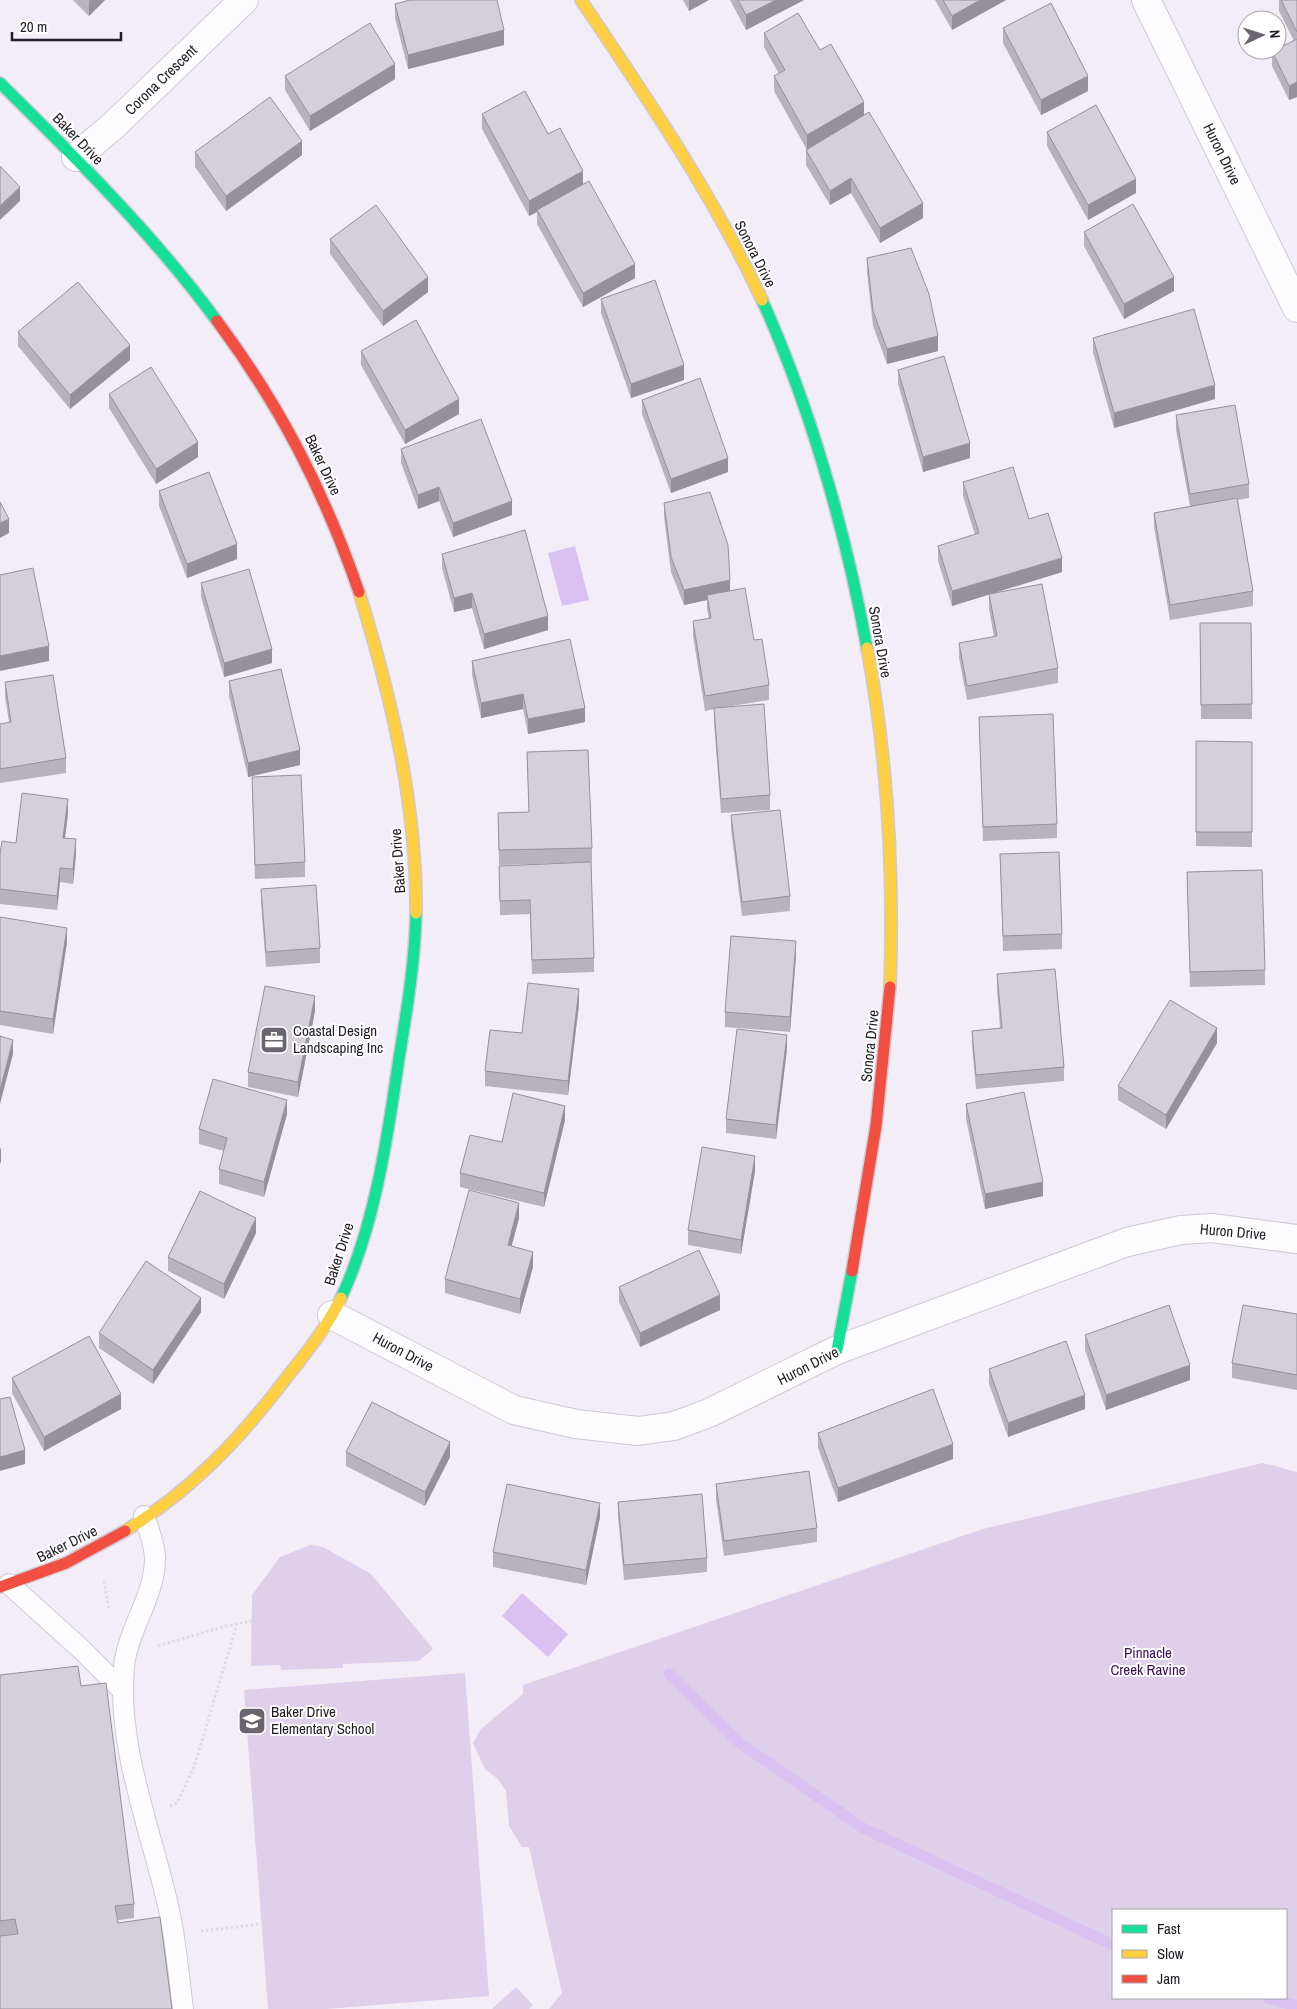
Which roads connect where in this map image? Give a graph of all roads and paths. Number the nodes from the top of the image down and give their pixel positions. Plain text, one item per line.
1 (244, 0) edge
2 (581, 0) edge
3 (1146, 0) edge
4 (0, 82) edge
5 (76, 157) junction
6 (1297, 308) edge
7 (1297, 1239) edge
8 (332, 1314) junction
9 (837, 1350) junction
10 (144, 1516) junction
11 (4, 1586) edge
12 (252, 1621) dead end
13 (237, 1624) junction
14 (172, 1642) dead end
15 (123, 1691) junction
16 (142, 1809) junction
17 (261, 1924) dead end
18 (173, 1934) junction
19 (183, 2009) edge

1 - 5 street, Corona Crescent
2 - 9 street, Sonora Drive
3 - 6 street, Huron Drive
4 - 5 street, Baker Drive
5 - 8 street, Baker Drive
7 - 9 street, Huron Drive
8 - 9 street, Huron Drive
8 - 10 street, Baker Drive
10 - 11 street, Baker Drive
10 - 15 lane
11 - 15 lane
12 - 13 path
13 - 14 path
13 - 16 path
15 - 16 lane
16 - 18 lane
17 - 18 path
18 - 19 lane

